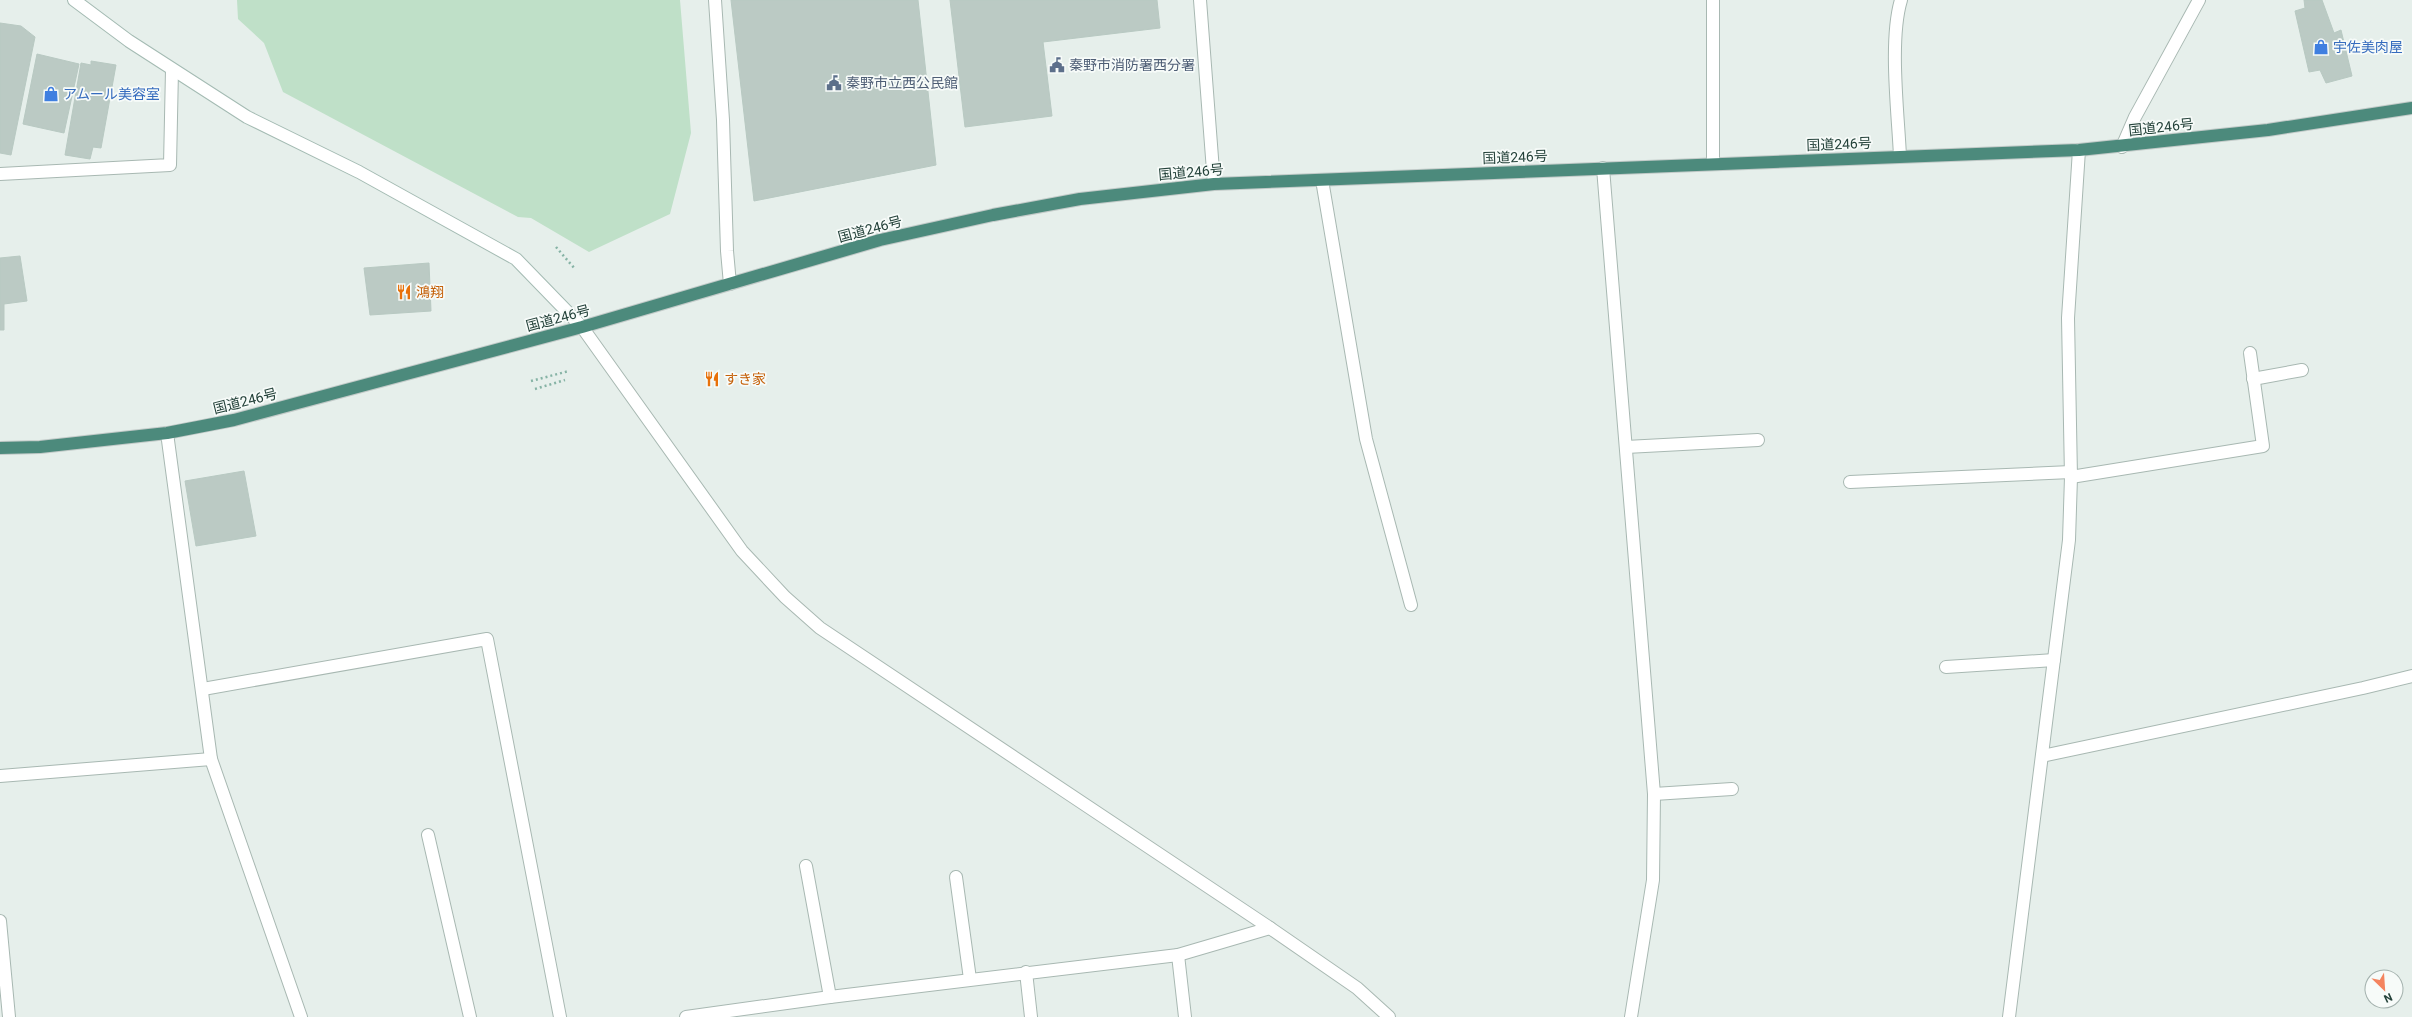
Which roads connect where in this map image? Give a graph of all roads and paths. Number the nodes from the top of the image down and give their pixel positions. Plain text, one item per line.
1 (74, 0) edge
2 (715, 0) edge
3 (1200, 0) edge
4 (1712, 0) edge
5 (1901, 0) edge
6 (2199, 0) edge
7 (172, 70) junction
8 (2412, 108) edge
9 (2122, 147) junction
10 (2079, 150) junction
11 (1900, 156) junction
12 (1713, 164) junction
13 (1603, 168) junction
14 (0, 174) edge
15 (1322, 180) junction
16 (1214, 184) junction
17 (556, 247) dead end
18 (575, 269) dead end
19 (730, 284) junction
20 (582, 327) junction
21 (2250, 353) dead end
22 (2302, 370) dead end
23 (569, 371) dead end
24 (2253, 379) junction
25 (531, 380) dead end
26 (565, 380) dead end
27 (534, 389) dead end
28 (167, 433) junction
29 (1758, 440) dead end
30 (1626, 447) junction
31 (0, 448) edge
32 (2071, 475) junction
33 (1850, 482) dead end
34 (1411, 605) dead end
35 (2054, 660) junction
36 (1946, 667) dead end
37 (2412, 676) edge
38 (203, 689) junction
39 (2042, 756) junction
40 (211, 759) junction
41 (0, 776) edge
42 (1732, 789) dead end
43 (1654, 794) junction
44 (428, 835) dead end
45 (806, 866) dead end
46 (956, 877) dead end
47 (0, 921) edge
48 (1270, 928) junction
49 (1178, 955) junction
50 (1026, 972) junction
51 (970, 979) junction
52 (830, 997) junction
53 (9, 1017) edge
54 (301, 1017) edge
55 (470, 1017) edge
56 (560, 1017) edge
57 (686, 1017) edge
58 (1031, 1017) edge
59 (1185, 1017) edge
60 (1389, 1017) edge
61 (1631, 1017) edge
62 (2009, 1017) edge

1 - 7 street
2 - 19 street
3 - 16 street
4 - 12 street
5 - 11 street
6 - 9 street
7 - 14 street
7 - 20 street
8 - 9 highway, 国道246号
9 - 10 highway, 国道246号
10 - 11 highway, 国道246号
10 - 32 street
11 - 12 highway, 国道246号
12 - 13 highway, 国道246号
13 - 15 highway, 国道246号
13 - 30 street
15 - 16 highway, 国道246号
15 - 34 street
16 - 19 highway, 国道246号
17 - 18 path
19 - 20 highway, 国道246号
20 - 28 highway, 国道246号
20 - 48 street
21 - 24 street
22 - 24 street
23 - 25 path
24 - 32 street
26 - 27 path
28 - 31 highway, 国道246号
28 - 38 street
29 - 30 street
30 - 43 street
32 - 33 street
32 - 35 street
35 - 36 street
35 - 39 street
37 - 39 street
38 - 40 street
38 - 56 street
39 - 62 street
40 - 41 street
40 - 54 street
42 - 43 street
43 - 61 street
44 - 55 street
45 - 52 street
46 - 51 street
47 - 53 street
48 - 49 street
48 - 60 street
49 - 50 street
49 - 59 street
50 - 51 street
50 - 58 street
51 - 52 street
52 - 57 street

